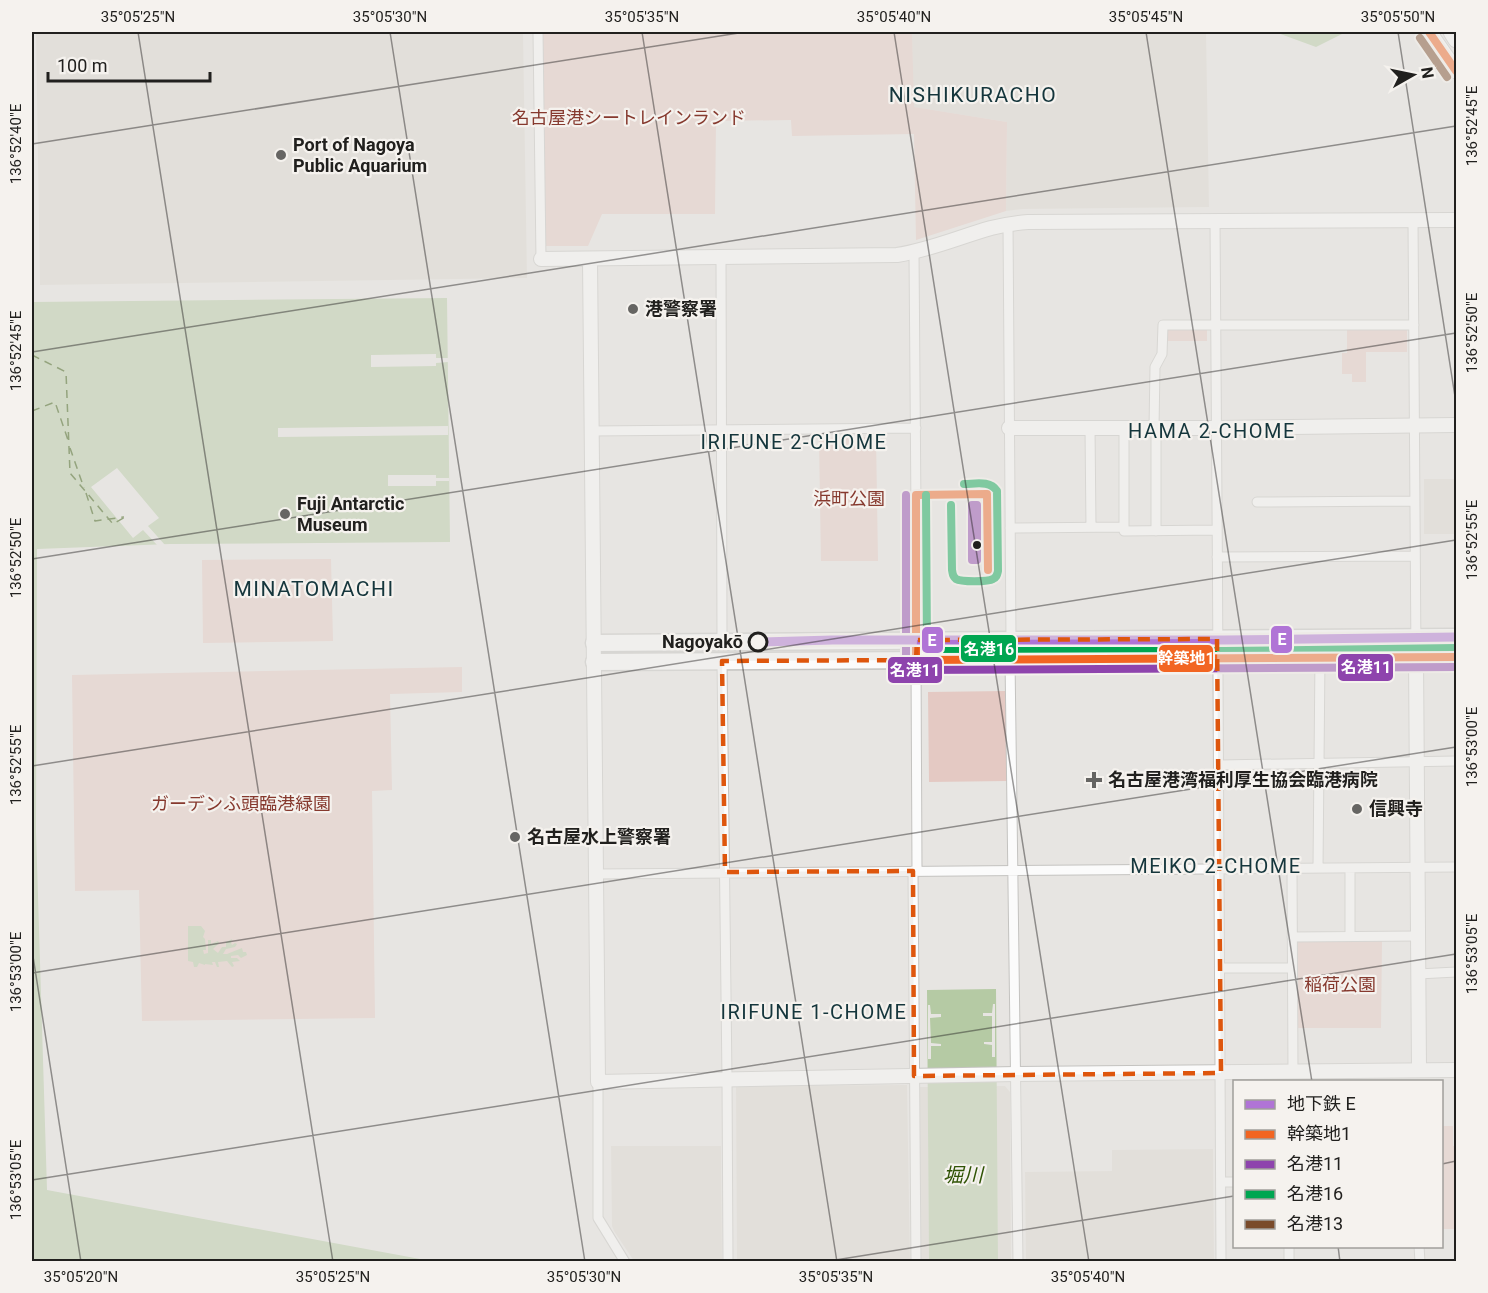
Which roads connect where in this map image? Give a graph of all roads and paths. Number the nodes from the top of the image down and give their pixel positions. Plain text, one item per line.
1 (538, 32) edge
2 (1429, 32) edge
3 (1451, 32) edge
4 (1456, 40) edge
5 (1456, 71) edge
6 (1413, 220) junction
7 (1456, 220) edge
8 (1215, 221) junction
9 (1008, 224) junction
10 (914, 253) junction
11 (721, 257) junction
12 (540, 259) joint
13 (591, 259) junction
14 (1215, 325) junction
15 (1414, 325) junction
16 (1456, 424) edge
17 (1414, 425) junction
18 (915, 428) junction
19 (1010, 428) junction
20 (1090, 428) junction
21 (1124, 428) junction
22 (1155, 428) junction
23 (1216, 428) junction
24 (722, 429) junction
25 (592, 430) junction
26 (1415, 501) junction
27 (1257, 502) dead end
28 (1091, 527) junction
29 (1124, 527) junction
30 (1010, 528) junction
31 (1217, 530) junction
32 (1156, 531) junction
33 (1415, 556) junction
34 (1217, 557) junction
35 (1456, 636) edge
36 (1416, 637) junction
37 (1217, 639) junction
38 (917, 640) junction
39 (1011, 640) junction
40 (722, 641) junction
41 (594, 643) junction
42 (1320, 657) junction
43 (1416, 657) junction
44 (1456, 657) edge
45 (1219, 658) junction
46 (1010, 659) junction
47 (916, 660) junction
48 (722, 661) junction
49 (594, 663) junction
50 (1456, 761) edge
51 (1417, 762) junction
52 (1319, 764) junction
53 (1220, 765) junction
54 (1418, 867) junction
55 (1456, 867) edge
56 (1318, 868) junction
57 (1350, 868) junction
58 (1220, 869) junction
59 (1292, 869) junction
60 (1012, 870) junction
61 (915, 871) junction
62 (725, 872) junction
63 (596, 874) junction
64 (1350, 936) junction
65 (1418, 936) junction
66 (1292, 937) junction
67 (1221, 968) junction
68 (1292, 968) junction
69 (1456, 972) edge
70 (1418, 974) junction
71 (1456, 1070) edge
72 (1221, 1073) junction
73 (1010, 1075) junction
74 (1290, 1075) edge
75 (919, 1076) junction
76 (1350, 1076) edge
77 (1419, 1076) edge
78 (727, 1079) junction
79 (598, 1082) junction
80 (1221, 1182) junction
81 (1233, 1182) edge
82 (625, 1262) edge
83 (728, 1262) edge
84 (916, 1262) edge
85 (1018, 1262) edge
86 (1221, 1262) edge

1 - 12 street
2 - 5 main road
3 - 4 main road
6 - 7 street
6 - 8 street
6 - 15 street
8 - 9 street
8 - 14 street
9 - 10 street
9 - 19 street
10 - 11 street
10 - 18 street
11 - 13 street
11 - 24 street
12 - 13 street
13 - 25 street
14 - 15 street
14 - 22 street
14 - 23 street
15 - 17 street
16 - 17 street
17 - 23 street
17 - 26 street
18 - 24 street
18 - 38 street
19 - 20 street
19 - 30 street
20 - 21 street
20 - 28 street
21 - 22 street
21 - 29 street
22 - 23 street
22 - 32 street
23 - 31 street
24 - 25 street
24 - 40 street
25 - 41 street
26 - 27 street
26 - 33 street
28 - 29 street
28 - 30 street
29 - 32 street
30 - 39 street
31 - 32 street
31 - 34 street
33 - 34 street
33 - 36 street
34 - 37 street
35 - 36 highway
36 - 37 highway
36 - 43 street
37 - 39 highway
37 - 45 street
38 - 39 highway
38 - 40 highway
38 - 47 street
40 - 41 highway
41 - 49 street
42 - 43 highway
42 - 45 highway
42 - 52 street
43 - 44 highway
43 - 51 street
45 - 46 highway
45 - 53 street
46 - 47 highway
46 - 60 street
47 - 48 highway
47 - 61 street
48 - 49 highway
48 - 62 street
49 - 63 street
50 - 51 street
51 - 52 street
51 - 54 street
52 - 53 street
52 - 56 street
53 - 58 street
54 - 55 street
54 - 57 street
54 - 65 street
56 - 57 street
56 - 59 street
57 - 64 street
58 - 59 street
58 - 60 street
58 - 67 street
59 - 66 street
60 - 61 street
60 - 73 street
61 - 62 street
61 - 75 street
62 - 63 street
62 - 78 street
63 - 79 street
64 - 65 street
64 - 66 street
65 - 70 street
66 - 68 street
67 - 68 street
67 - 72 street
68 - 74 street
69 - 70 street
70 - 77 street
71 - 77 street
72 - 73 street
72 - 74 street
72 - 80 street
73 - 75 street
73 - 85 street
74 - 76 street
75 - 78 street
75 - 84 street
76 - 77 street
78 - 79 street
78 - 83 street
79 - 82 street
80 - 81 street
80 - 86 street

